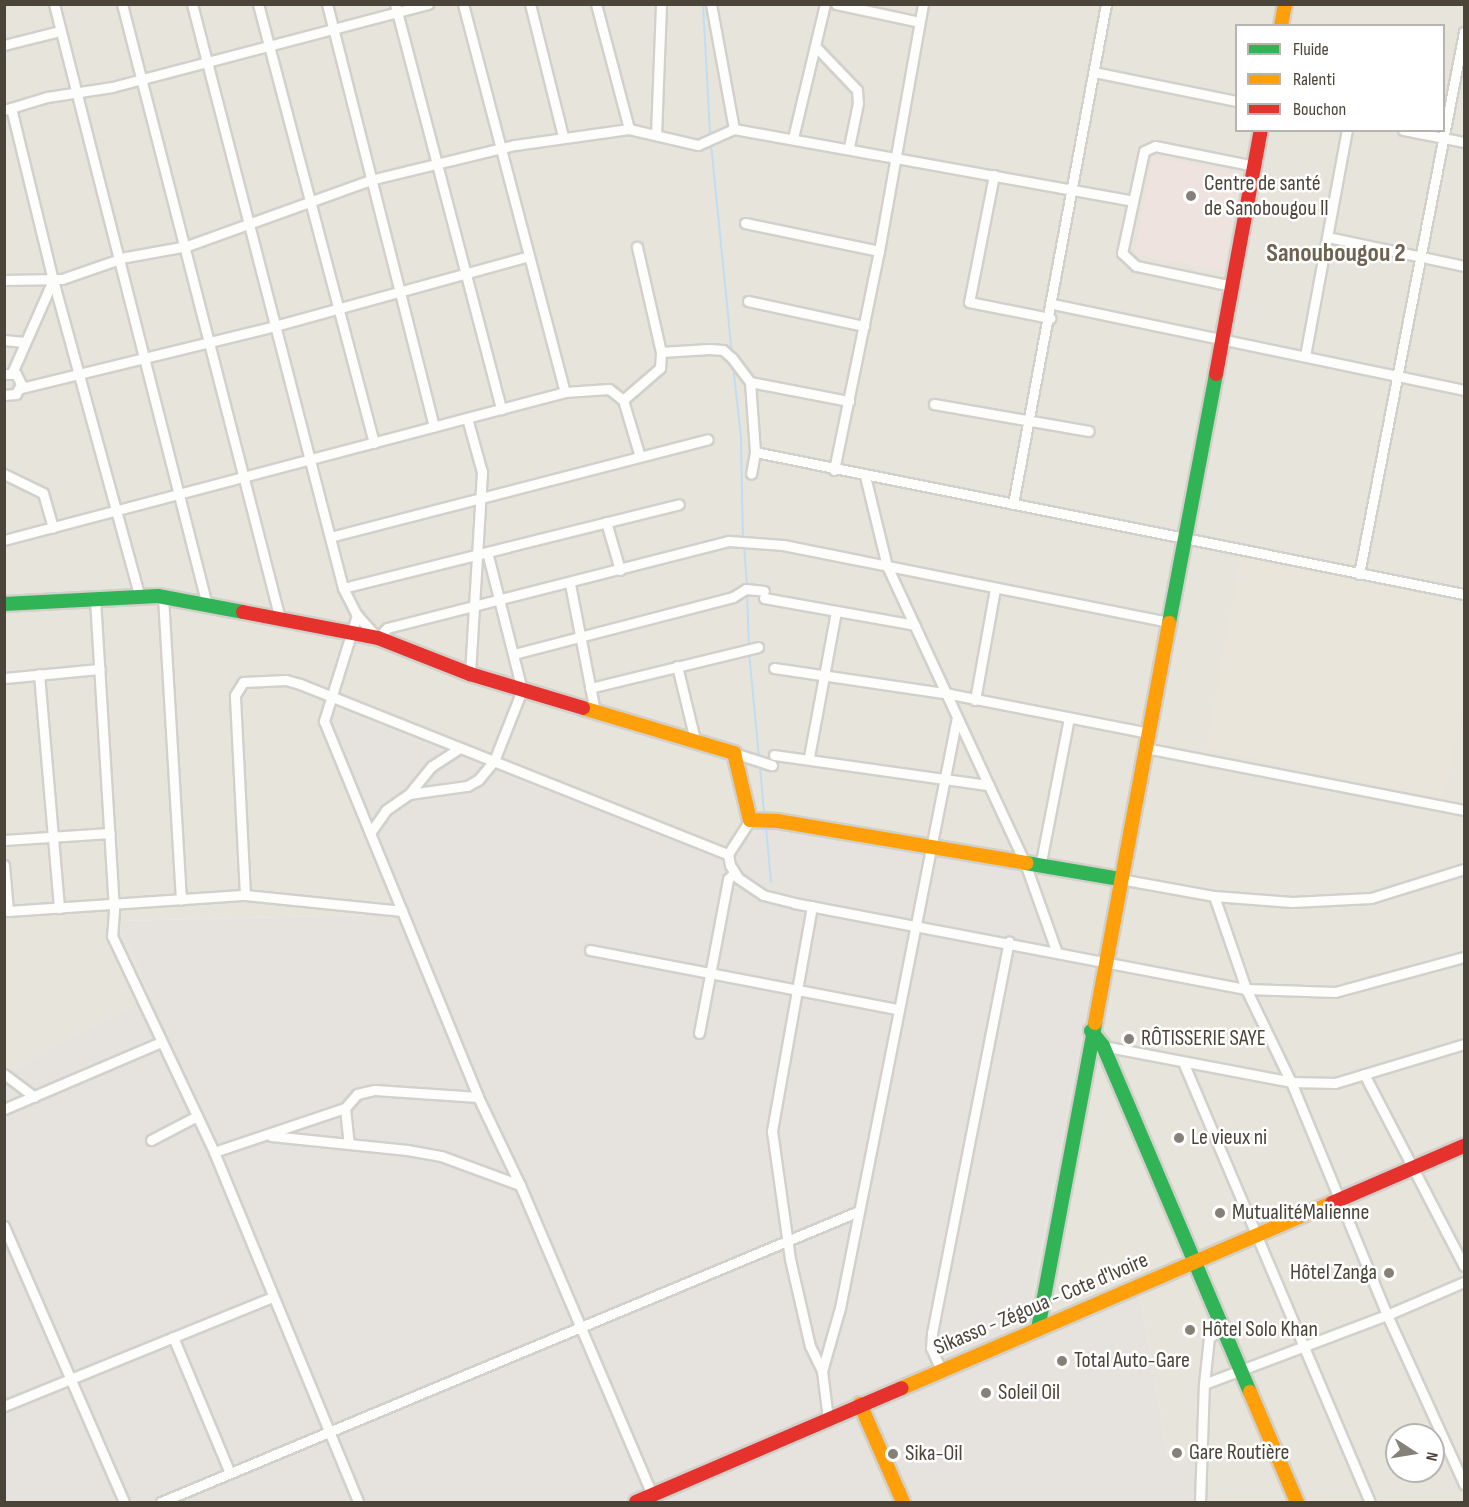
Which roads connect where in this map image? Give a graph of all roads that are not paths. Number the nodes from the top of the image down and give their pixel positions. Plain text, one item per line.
1 (54, 4) edge
2 (122, 4) edge
3 (192, 4) edge
4 (258, 4) edge
5 (327, 4) edge
6 (428, 4) edge
7 (463, 4) edge
8 (530, 4) edge
9 (596, 4) edge
10 (661, 4) edge
11 (711, 4) edge
12 (825, 4) edge
13 (836, 4) edge
14 (923, 4) edge
15 (1106, 4) edge
16 (1286, 4) edge
17 (396, 8) edge
18 (919, 22) junction
19 (1281, 24) edge
20 (333, 28) junction
21 (60, 31) junction
22 (1464, 32) edge
23 (4, 45) edge
24 (269, 46) junction
25 (816, 47) junction
26 (207, 63) junction
27 (1094, 72) junction
28 (142, 80) junction
29 (75, 95) junction
30 (1235, 101) edge
31 (8, 109) edge
32 (628, 129) junction
33 (734, 129) junction
34 (1261, 132) edge
35 (1347, 132) edge
36 (1414, 132) edge
37 (656, 135) junction
38 (563, 136) junction
39 (793, 138) junction
40 (1445, 138) junction
41 (1464, 142) edge
42 (849, 147) junction
43 (501, 148) junction
44 (895, 155) junction
45 (435, 164) junction
46 (1254, 166) junction
47 (994, 175) junction
48 (370, 180) junction
49 (1072, 189) junction
50 (310, 201) junction
51 (1133, 201) junction
52 (250, 223) junction
53 (745, 223) dead end
54 (1328, 237) junction
55 (187, 246) junction
56 (637, 247) dead end
57 (879, 251) junction
58 (529, 256) junction
59 (1422, 257) junction
60 (119, 259) junction
61 (1464, 266) edge
62 (465, 274) junction
63 (53, 279) junction
64 (4, 280) edge
65 (1232, 286) junction
66 (399, 292) junction
67 (748, 302) dead end
68 (1053, 304) junction
69 (339, 309) junction
70 (1050, 318) junction
71 (275, 326) junction
72 (864, 326) junction
73 (4, 340) edge
74 (210, 341) junction
75 (1222, 341) junction
76 (24, 342) junction
77 (662, 352) junction
78 (144, 356) junction
79 (1305, 356) junction
80 (8, 373) edge
81 (79, 375) junction
82 (1399, 375) junction
83 (750, 382) junction
84 (21, 387) junction
85 (1464, 390) edge
86 (565, 392) junction
87 (4, 396) edge
88 (624, 400) junction
89 (849, 401) junction
90 (934, 404) dead end
91 (501, 409) junction
92 (467, 418) junction
93 (1030, 420) junction
94 (434, 427) junction
95 (1089, 431) dead end
96 (708, 439) dead end
97 (374, 443) junction
98 (756, 452) junction
99 (640, 457) junction
100 (309, 460) junction
101 (834, 470) junction
102 (4, 474) edge
103 (751, 474) dead end
104 (865, 476) junction
105 (245, 478) junction
106 (179, 495) junction
107 (480, 498) junction
108 (679, 504) dead end
109 (1013, 504) junction
110 (117, 511) junction
111 (606, 522) junction
112 (53, 528) junction
113 (330, 537) junction
114 (1186, 539) junction
115 (4, 540) edge
116 (487, 552) junction
117 (477, 554) junction
118 (887, 566) junction
119 (620, 570) junction
120 (1359, 574) junction
121 (570, 584) junction
122 (343, 588) junction
123 (995, 589) junction
124 (1464, 594) edge
125 (140, 597) junction
126 (163, 597) junction
127 (95, 599) junction
128 (5, 600) edge
129 (500, 601) junction
130 (207, 605) junction
131 (474, 607) junction
132 (836, 611) junction
133 (357, 615) junction
134 (280, 619) junction
135 (1169, 622) junction
136 (915, 625) junction
137 (353, 633) junction
138 (580, 637) junction
139 (378, 638) junction
140 (758, 647) dead end
141 (514, 654) junction
142 (677, 666) junction
143 (774, 668) dead end
144 (100, 669) junction
145 (470, 674) junction
146 (824, 674) junction
147 (39, 675) junction
148 (4, 678) edge
149 (590, 688) junction
150 (522, 690) junction
151 (950, 694) junction
152 (330, 696) junction
153 (975, 700) junction
154 (596, 712) junction
155 (957, 717) junction
156 (1069, 718) junction
157 (1148, 733) junction
158 (695, 740) junction
159 (460, 748) junction
160 (1145, 748) junction
161 (734, 753) junction
162 (774, 755) dead end
163 (809, 757) junction
164 (494, 761) junction
165 (772, 765) dead end
166 (945, 777) junction
167 (988, 785) junction
168 (409, 794) junction
169 (1464, 810) edge
170 (750, 820) junction
171 (110, 833) junction
172 (370, 833) junction
173 (53, 836) junction
174 (4, 840) edge
175 (929, 846) junction
176 (728, 854) junction
177 (1025, 863) junction
178 (4, 865) edge
179 (1040, 867) junction
180 (1464, 869) edge
181 (735, 873) junction
182 (1120, 879) junction
183 (245, 894) junction
184 (1214, 896) junction
185 (181, 899) junction
186 (114, 904) junction
187 (812, 906) junction
188 (59, 908) junction
189 (402, 911) junction
190 (914, 923) junction
191 (1009, 941) junction
192 (590, 950) dead end
193 (1056, 950) junction
194 (1464, 957) edge
195 (1104, 960) junction
196 (709, 972) junction
197 (795, 988) junction
198 (1246, 989) junction
199 (897, 1009) junction
200 (1091, 1032) junction
201 (699, 1033) dead end
202 (162, 1042) junction
203 (1464, 1044) edge
204 (1103, 1046) junction
205 (1183, 1062) junction
206 (4, 1074) edge
207 (1364, 1074) junction
208 (1291, 1082) junction
209 (478, 1096) junction
210 (34, 1097) junction
211 (345, 1108) junction
212 (4, 1109) edge
213 (197, 1116) junction
214 (268, 1135) junction
215 (151, 1140) dead end
216 (349, 1144) junction
217 (1464, 1146) edge
218 (214, 1152) junction
219 (1410, 1167) junction
220 (520, 1185) junction
221 (1340, 1200) junction
222 (859, 1211) junction
223 (4, 1226) edge
224 (1256, 1235) junction
225 (788, 1241) junction
226 (1193, 1262) junction
227 (1464, 1266) edge
228 (1464, 1282) edge
229 (273, 1297) junction
230 (1388, 1315) junction
231 (579, 1328) junction
232 (1038, 1329) junction
233 (1222, 1330) junction
234 (173, 1337) junction
235 (1303, 1347) junction
236 (941, 1370) junction
237 (822, 1371) junction
238 (1240, 1373) junction
239 (71, 1379) junction
240 (1204, 1384) junction
241 (860, 1404) junction
242 (4, 1406) edge
243 (828, 1419) junction
244 (327, 1432) junction
245 (230, 1473) junction
246 (1464, 1484) edge
247 (652, 1495) junction
248 (124, 1503) edge
249 (160, 1503) edge
250 (358, 1503) edge
251 (636, 1503) edge
252 (903, 1503) edge
253 (1200, 1503) edge
254 (1296, 1503) edge
255 (1370, 1503) edge

1 - 21 street
2 - 28 street
3 - 26 street
4 - 24 street
5 - 20 street
6 - 17 street
7 - 43 street
8 - 38 street
9 - 32 street
10 - 37 street
11 - 33 street
12 - 25 street
13 - 18 street
14 - 18 street
15 - 27 street
16 - 19 main road
17 - 20 street
17 - 45 street
18 - 44 street
20 - 24 street
20 - 48 street
21 - 23 street
21 - 29 street
22 - 40 street
24 - 26 street
24 - 50 street
25 - 39 street
25 - 42 street
26 - 28 street
26 - 52 street
27 - 30 street
27 - 49 street
28 - 29 street
28 - 55 street
29 - 31 street
29 - 60 street
31 - 63 street
32 - 37 street
32 - 38 street
33 - 37 street
33 - 39 street
34 - 46 main road
35 - 54 street
36 - 40 street
38 - 43 street
39 - 42 street
40 - 41 street
40 - 59 street
42 - 44 street
43 - 45 street
43 - 58 street
44 - 47 street
44 - 57 street
45 - 48 street
45 - 62 street
46 - 51 street
46 - 65 main road
47 - 49 street
47 - 70 street
48 - 50 street
48 - 66 street
49 - 51 street
49 - 68 street
50 - 52 street
50 - 69 street
51 - 65 street
52 - 55 street
52 - 71 street
53 - 57 street
54 - 59 street
54 - 79 street
55 - 60 street
55 - 74 street
56 - 77 street
57 - 72 street
58 - 62 street
58 - 86 street
59 - 61 street
59 - 82 street
60 - 63 street
60 - 78 street
62 - 66 street
62 - 91 street
63 - 64 street
63 - 76 street
63 - 81 street
65 - 75 main road
66 - 69 street
66 - 94 street
67 - 72 street
68 - 70 street
68 - 75 street
69 - 71 street
69 - 97 street
70 - 93 street
71 - 74 street
71 - 100 street
72 - 89 street
73 - 76 street
74 - 78 street
74 - 105 street
75 - 79 street
75 - 114 main road
76 - 80 street
77 - 83 street
77 - 88 street
78 - 81 street
78 - 106 street
79 - 82 street
80 - 84 street
81 - 84 street
81 - 110 street
82 - 85 street
82 - 120 street
83 - 89 street
83 - 98 street
84 - 87 street
86 - 88 street
86 - 91 street
88 - 99 street
89 - 101 street
90 - 93 street
91 - 92 street
92 - 94 street
92 - 107 street
93 - 95 street
93 - 109 street
94 - 97 street
96 - 99 street
97 - 100 street
98 - 101 street
98 - 103 street
99 - 107 street
100 - 105 street
100 - 113 street
101 - 104 street
102 - 112 street
104 - 109 street
104 - 118 street
105 - 106 street
105 - 134 street
106 - 110 street
106 - 130 street
107 - 113 street
107 - 117 street
108 - 111 street
109 - 114 street
110 - 112 street
110 - 125 street
111 - 116 street
111 - 119 street
112 - 115 street
113 - 122 street
114 - 120 street
114 - 135 main road
116 - 117 street
116 - 129 street
117 - 122 street
117 - 131 street
118 - 119 street
118 - 123 street
118 - 136 street
119 - 121 street
120 - 124 street
121 - 129 street
121 - 138 street
122 - 133 street
123 - 135 street
123 - 153 street
125 - 126 main road
125 - 127 main road
126 - 130 main road
126 - 185 street
127 - 128 main road
127 - 144 street
129 - 131 street
129 - 141 street
130 - 134 main road
131 - 139 street
131 - 145 street
132 - 136 street
132 - 138 street
132 - 146 street
133 - 137 street
133 - 139 street
134 - 137 main road
135 - 157 main road
136 - 151 street
137 - 139 main road
137 - 152 street
138 - 141 street
138 - 149 street
139 - 145 main road
140 - 142 street
141 - 150 street
142 - 149 street
142 - 158 street
143 - 146 street
144 - 147 street
144 - 171 street
145 - 150 main road
146 - 151 street
146 - 163 street
147 - 148 street
147 - 173 street
149 - 154 street
150 - 154 main road
150 - 164 street
151 - 153 street
151 - 155 street
152 - 159 street
152 - 172 street
152 - 183 street
153 - 156 street
154 - 158 main road
155 - 166 street
155 - 167 street
156 - 157 street
156 - 179 street
157 - 160 main road
158 - 161 main road
159 - 164 street
159 - 168 street
160 - 169 street
160 - 182 main road
161 - 165 street
161 - 170 main road
162 - 163 street
163 - 166 street
164 - 168 street
164 - 176 street
166 - 167 street
166 - 175 street
167 - 177 street
168 - 172 street
170 - 175 main road
170 - 176 street
171 - 173 street
171 - 186 street
172 - 189 street
173 - 174 street
173 - 188 street
175 - 177 main road
175 - 190 street
176 - 181 street
177 - 179 main road
177 - 193 street
178 - 188 street
179 - 182 main road
180 - 184 street
181 - 187 street
181 - 196 street
182 - 184 street
182 - 195 main road
183 - 185 street
183 - 189 street
184 - 198 street
185 - 186 street
186 - 188 street
186 - 202 street
187 - 190 street
187 - 197 street
189 - 209 street
190 - 191 street
190 - 199 street
191 - 193 street
191 - 236 street
192 - 196 street
193 - 195 street
194 - 198 street
195 - 198 street
195 - 200 main road
196 - 197 street
196 - 201 street
197 - 199 street
197 - 225 street
198 - 208 street
199 - 222 street
200 - 204 main road
200 - 232 main road
202 - 210 street
202 - 213 street
203 - 207 street
204 - 205 street
204 - 226 main road
205 - 208 street
205 - 224 street
206 - 210 street
207 - 208 street
207 - 219 street
208 - 221 street
209 - 211 street
209 - 220 street
210 - 212 street
211 - 214 street
211 - 216 street
213 - 215 street
213 - 218 street
214 - 216 street
214 - 218 street
216 - 220 street
217 - 219 main road, Sikasso - Zégoua - Cote d'Ivoire
218 - 229 street
219 - 221 main road, Sikasso - Zégoua - Cote d'Ivoire
219 - 227 street
220 - 231 street
221 - 224 main road, Sikasso - Zégoua - Cote d'Ivoire
221 - 230 street
222 - 225 street
222 - 237 street
223 - 239 street
224 - 226 main road, Sikasso - Zégoua - Cote d'Ivoire
224 - 235 street
225 - 231 street
225 - 237 street
226 - 232 main road, Sikasso - Zégoua - Cote d'Ivoire
226 - 233 main road
228 - 230 street
229 - 234 street
229 - 244 street
230 - 235 street
230 - 246 street
231 - 244 street
231 - 247 street
232 - 236 main road, Sikasso - Zégoua - Cote d'Ivoire
233 - 238 main road
233 - 240 street
234 - 239 street
234 - 245 street
235 - 238 street
235 - 255 street
236 - 241 main road, Sikasso - Zégoua - Cote d'Ivoire
237 - 243 street
238 - 240 street
238 - 254 main road
239 - 242 street
239 - 248 street
240 - 253 street
241 - 243 main road, Sikasso - Zégoua - Cote d'Ivoire
241 - 252 main road
243 - 247 main road, Sikasso - Zégoua - Cote d'Ivoire
244 - 245 street
244 - 250 street
245 - 249 street
247 - 251 main road, Sikasso - Zégoua - Cote d'Ivoire

